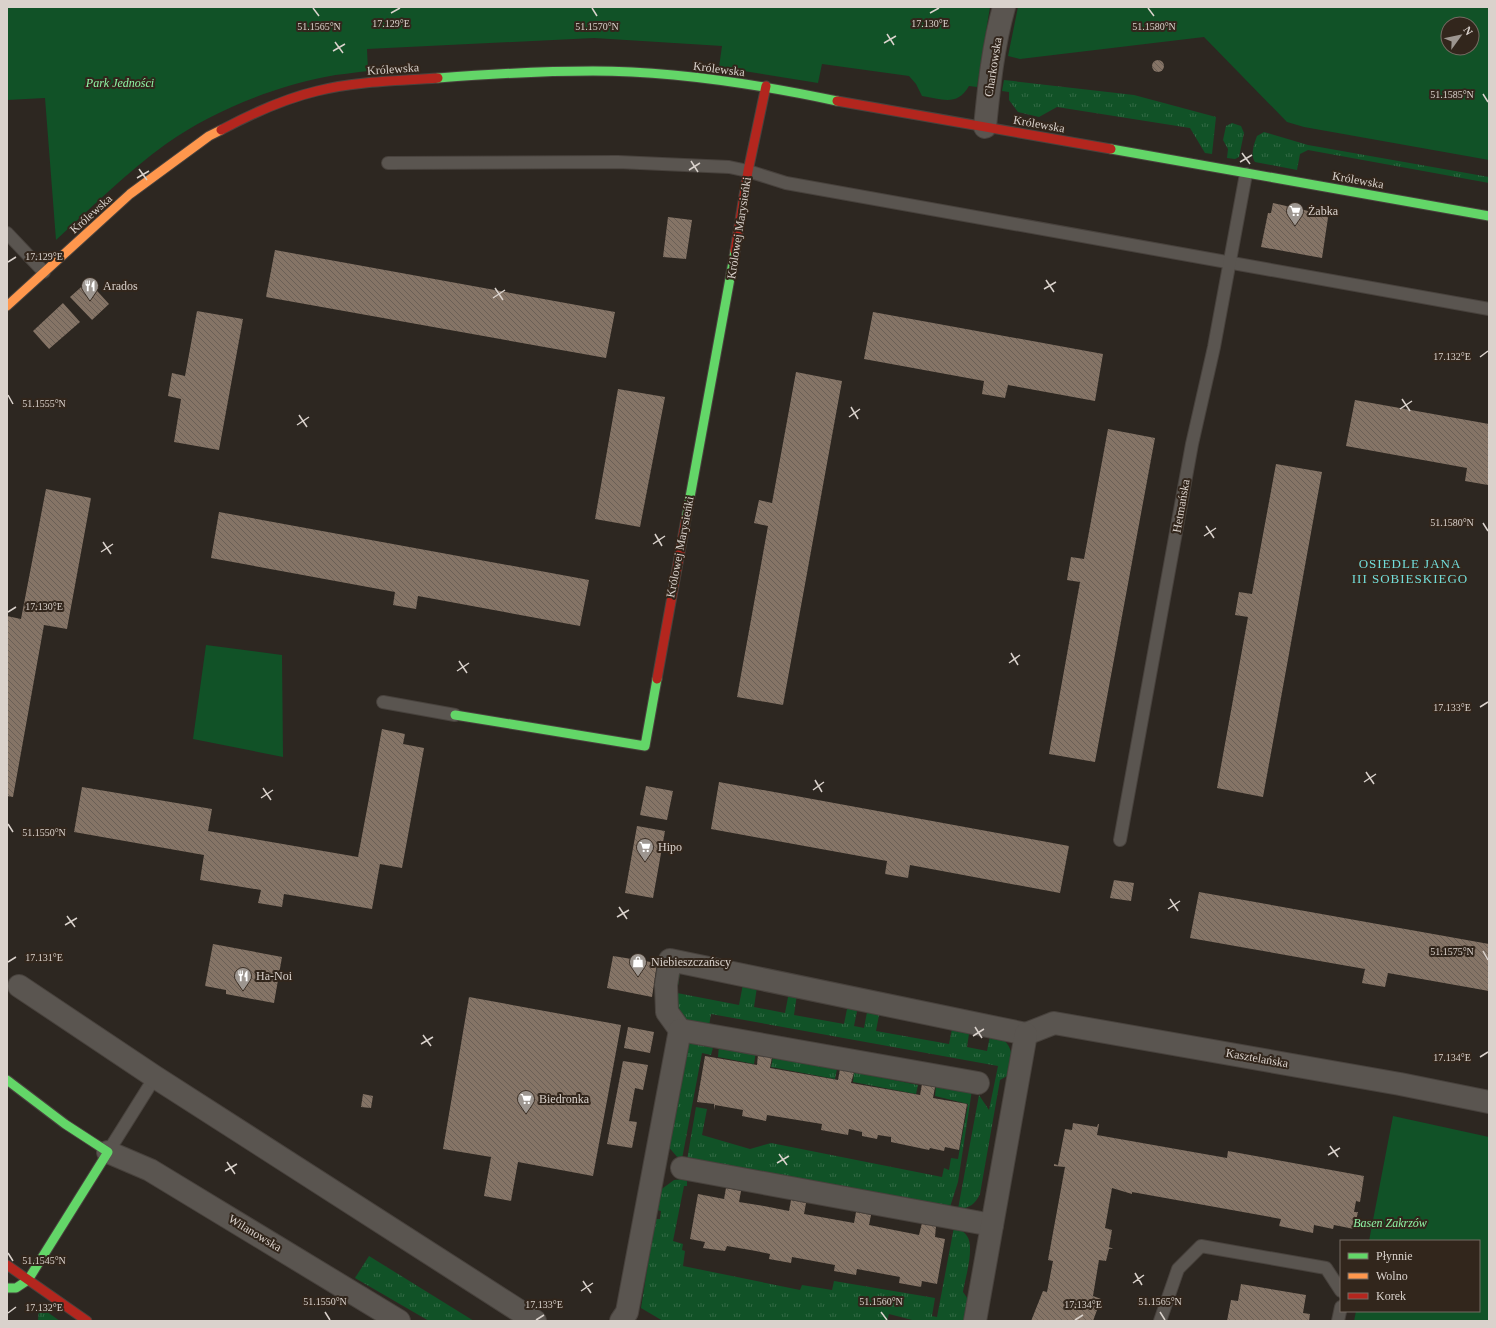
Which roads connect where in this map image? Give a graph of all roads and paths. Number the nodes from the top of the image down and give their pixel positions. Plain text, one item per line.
1 (1004, 7) edge
2 (766, 86) junction
3 (986, 127) junction
4 (388, 163) dead end
5 (748, 171) junction
6 (1246, 174) junction
7 (1489, 216) edge
8 (7, 233) edge
9 (1230, 262) junction
10 (44, 272) junction
11 (7, 306) edge
12 (1489, 310) edge
13 (383, 702) dead end
14 (455, 715) joint
15 (1120, 840) dead end
16 (19, 986) dead end
17 (680, 1030) junction
18 (1026, 1034) junction
19 (156, 1077) junction
20 (7, 1080) edge
21 (978, 1083) dead end
22 (1489, 1102) edge
23 (108, 1152) junction
24 (682, 1168) dead end
25 (992, 1225) junction
26 (7, 1265) edge
27 (28, 1280) junction
28 (7, 1288) edge
29 (1340, 1290) edge
30 (87, 1321) edge
31 (399, 1321) edge
32 (535, 1321) edge
33 (621, 1321) edge
34 (975, 1321) edge
35 (1160, 1321) edge

1 - 3 street, Charkowska
2 - 3 street, Królewska
2 - 5 street, Królowej Marysieńki
2 - 10 street, Królewska
3 - 6 street, Królewska
4 - 5 lane
5 - 9 lane
5 - 14 street, Królowej Marysieńki
6 - 7 street, Królewska
6 - 9 lane, Hetmańska
8 - 10 lane
9 - 12 lane
9 - 15 lane, Hetmańska
10 - 11 street, Królewska
13 - 14 lane, Królowej Marysieńki
16 - 19 street
17 - 18 street
17 - 21 street
17 - 33 street
18 - 22 street, Kasztelańska
18 - 25 street
19 - 23 lane
19 - 32 street
20 - 23 street, Wilanowska
23 - 27 street
23 - 31 street, Wilanowska
24 - 25 street
25 - 34 street
26 - 27 street
27 - 28 street
27 - 30 street
29 - 35 lane

